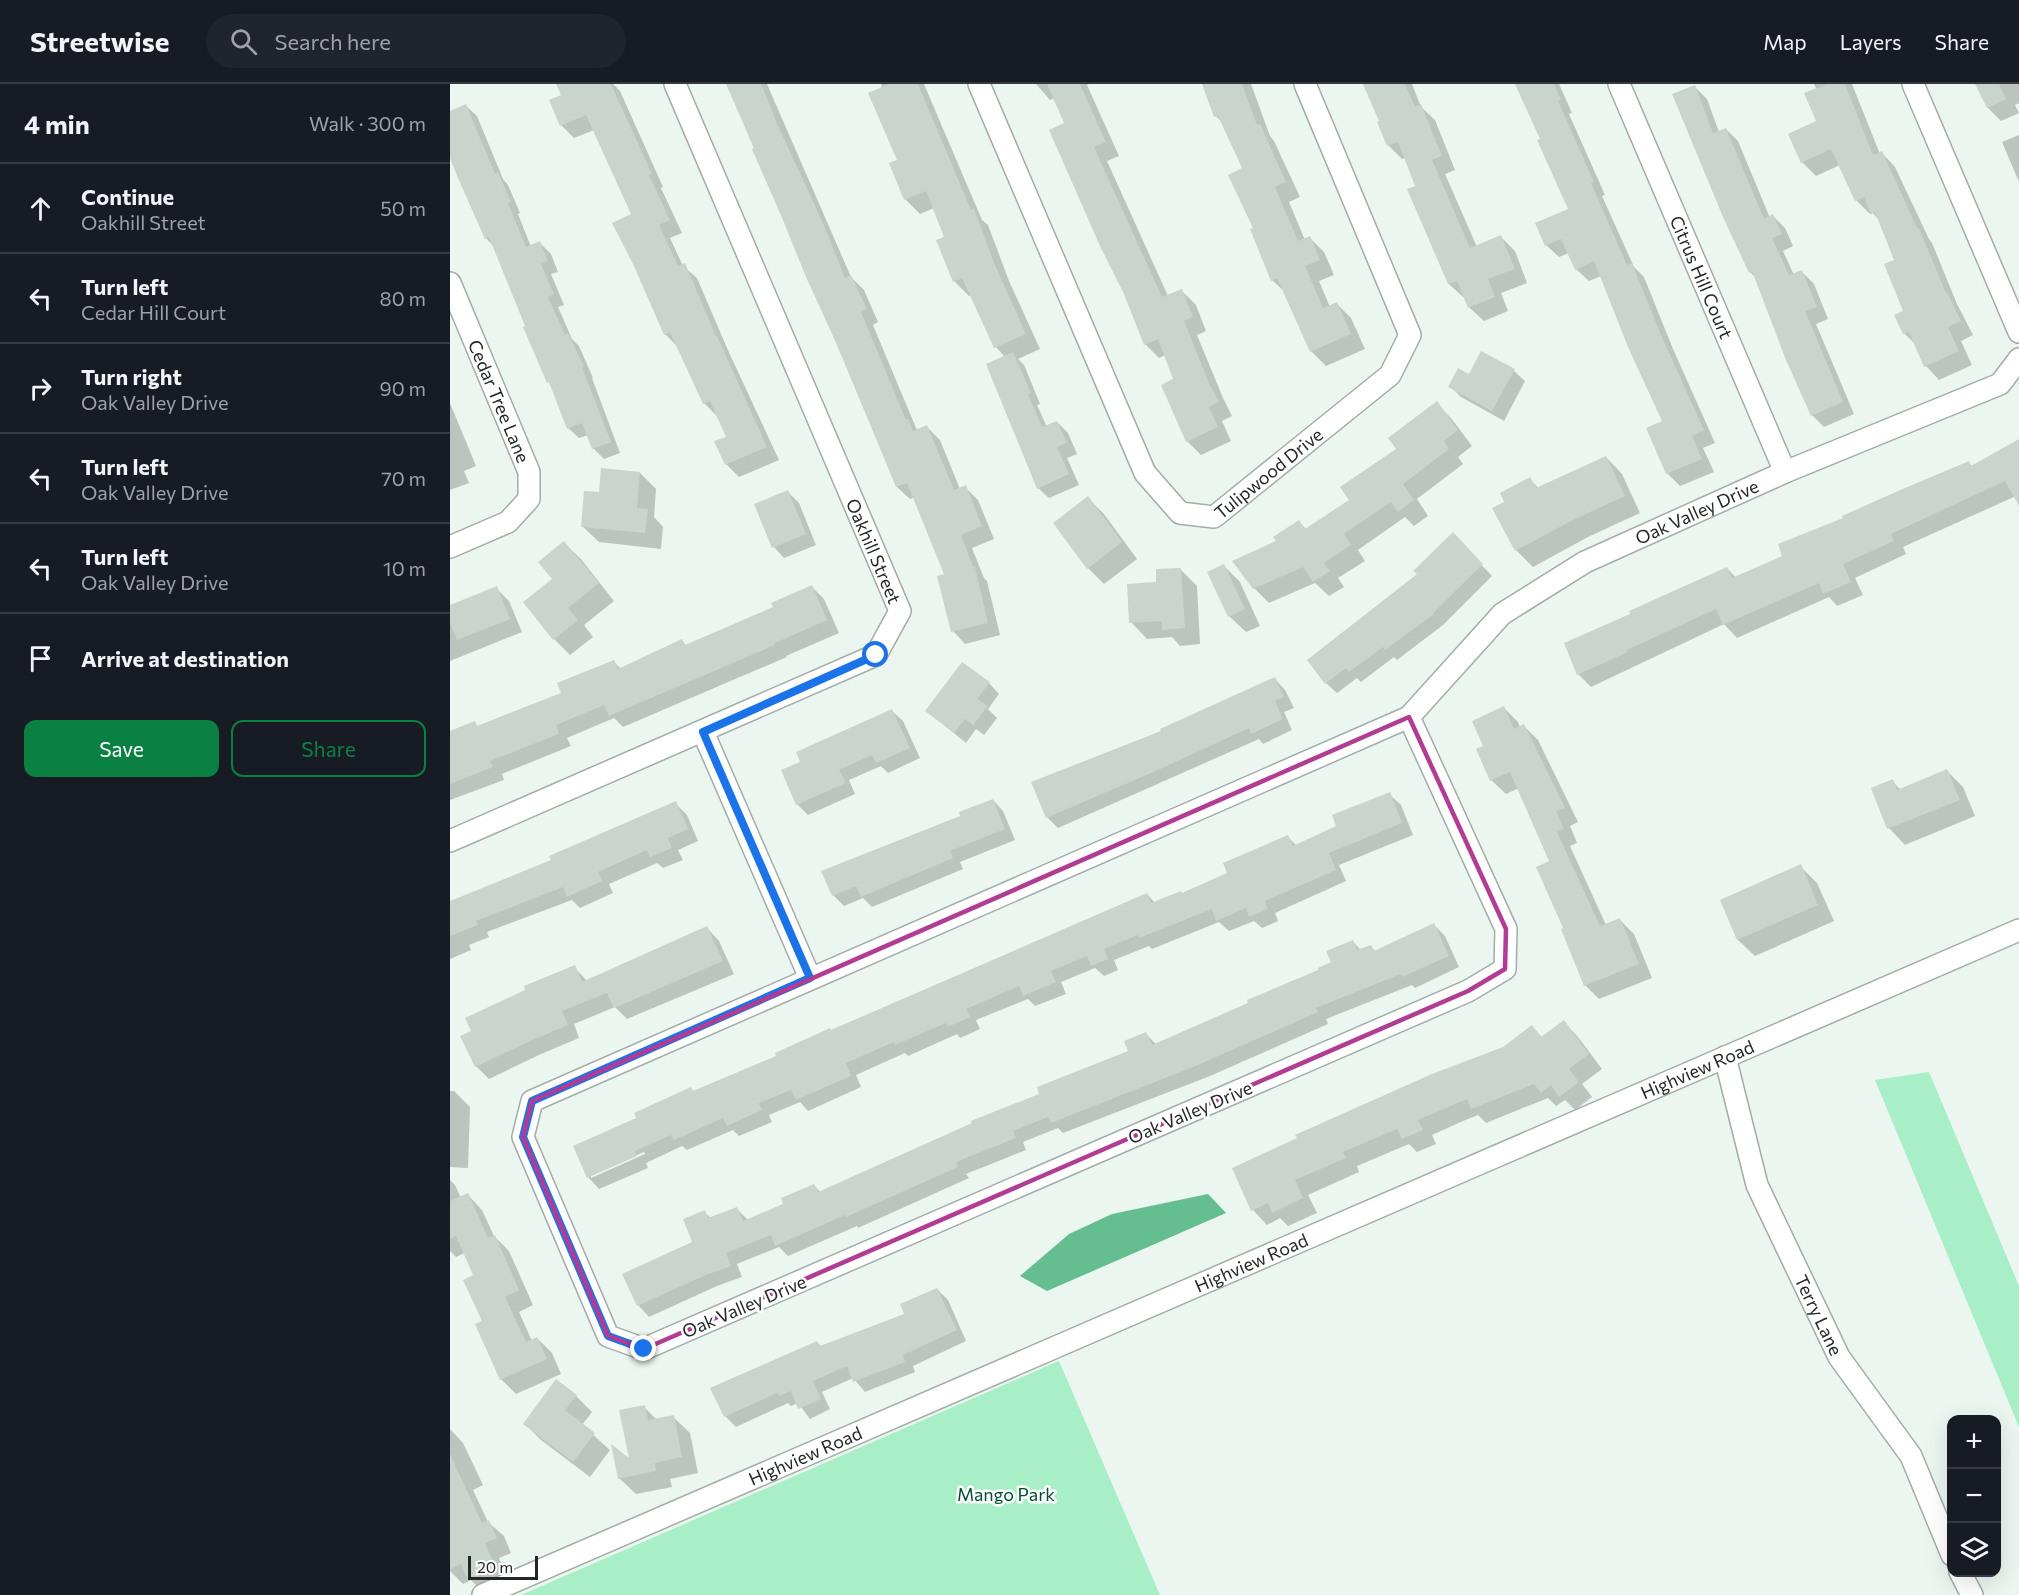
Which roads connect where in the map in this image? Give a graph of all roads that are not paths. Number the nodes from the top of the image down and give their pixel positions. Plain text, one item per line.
1 (675, 84) edge
2 (979, 84) edge
3 (1305, 84) edge
4 (1619, 84) edge
5 (1913, 84) edge
6 (450, 283) edge
7 (2019, 332) edge
8 (2019, 359) edge
9 (1785, 472) junction
10 (450, 547) edge
11 (1409, 717) junction
12 (703, 732) junction
13 (450, 842) edge
14 (2019, 930) edge
15 (810, 978) junction
16 (1725, 1057) junction
17 (1947, 1543) edge
18 (1963, 1577) edge
19 (483, 1595) edge
20 (1972, 1595) edge

1 - 12 street, Oakhill Street
2 - 3 street, Tulipwood Drive
4 - 9 street, Citrus Hill Court
5 - 7 street
6 - 10 street, Cedar Tree Lane
8 - 9 street, Oak Valley Drive
9 - 11 street, Oak Valley Drive
11 - 15 street, Oak Valley Drive
11 - 15 street, Oak Valley Drive
12 - 13 street, Oakhill Street
12 - 15 street
14 - 16 street, Highview Road
16 - 17 street, Terry Lane
16 - 19 street, Highview Road
18 - 20 street

